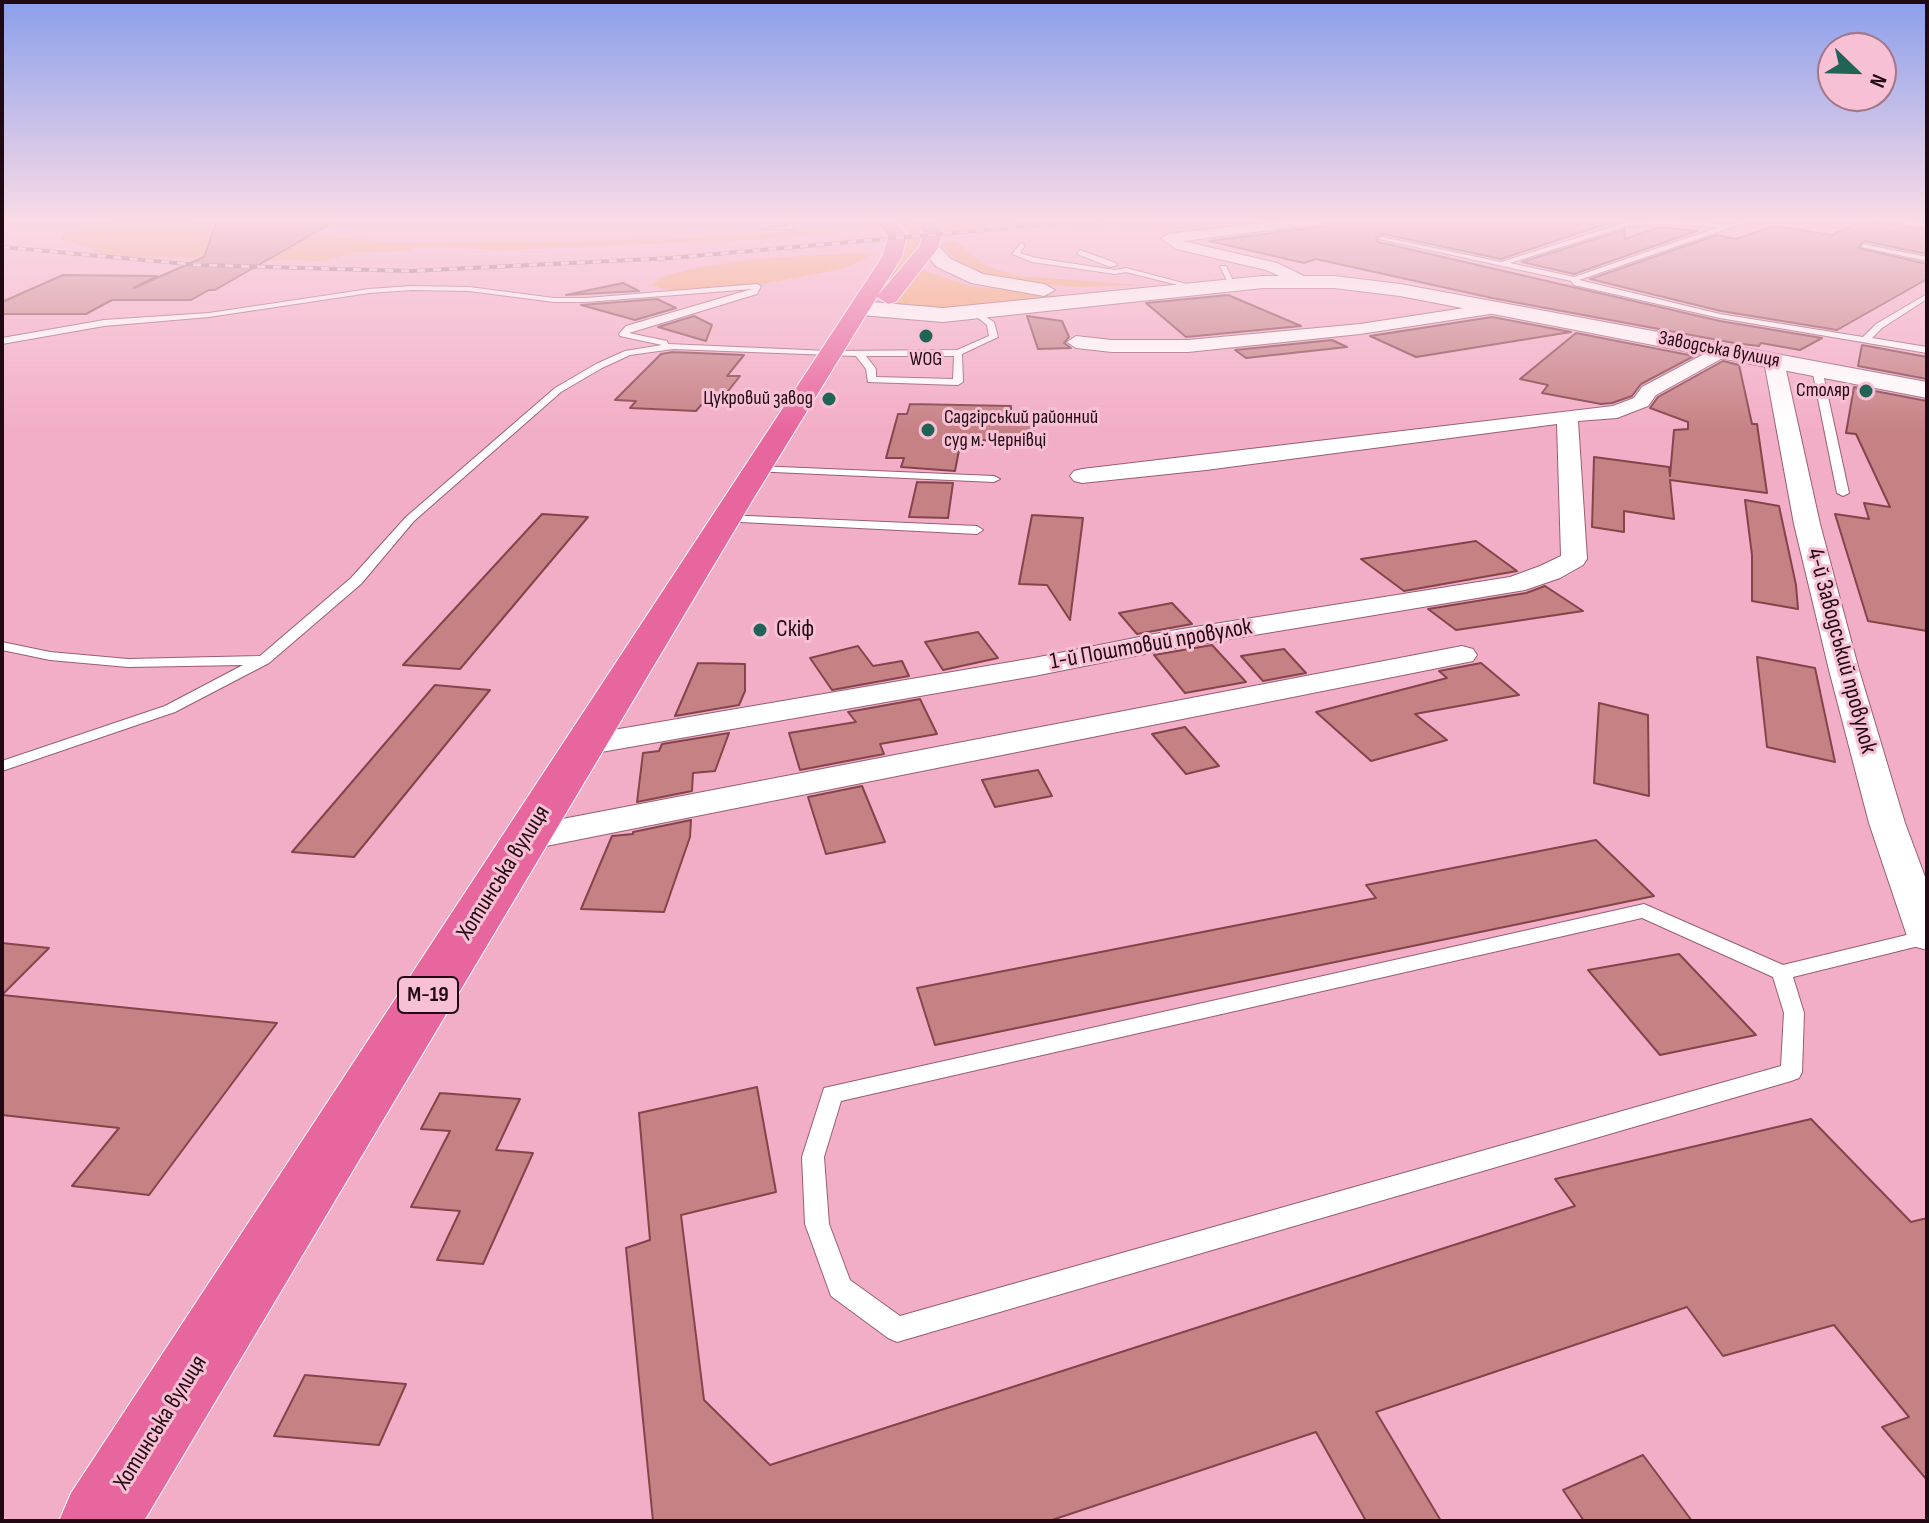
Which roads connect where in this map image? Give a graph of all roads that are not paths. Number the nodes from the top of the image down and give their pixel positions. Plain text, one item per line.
1 (397, 289) edge
2 (470, 289) edge
3 (719, 289) edge
4 (755, 289) edge
5 (872, 289) edge
6 (896, 289) edge
7 (1041, 289) edge
8 (1183, 289) edge
9 (1188, 289) edge
10 (1388, 289) edge
11 (1603, 289) edge
12 (1927, 296) edge
13 (860, 308) junction
14 (1497, 308) junction
15 (976, 313) junction
16 (1866, 339) junction
17 (2, 341) edge
18 (1076, 342) dead end
19 (978, 345) junction
20 (997, 345) dead end
21 (673, 346) junction
22 (1927, 350) edge
23 (1721, 351) junction
24 (958, 353) junction
25 (829, 354) junction
26 (859, 354) junction
27 (1774, 361) junction
28 (1817, 369) junction
29 (1927, 390) edge
30 (1567, 416) junction
31 (756, 469) junction
32 (1082, 476) dead end
33 (994, 479) dead end
34 (1843, 493) dead end
35 (725, 519) junction
36 (977, 530) dead end
37 (2, 646) edge
38 (1462, 655) dead end
39 (264, 660) junction
40 (584, 745) junction
41 (2, 766) edge
42 (526, 838) junction
43 (1927, 937) edge
44 (1782, 973) junction
45 (99, 1521) edge

1 - 17 lane
2 - 3 lane
4 - 21 lane
5 - 13 highway, Хотинська вулиця / М-19
6 - 13 highway, Хотинська вулиця / М-19
7 - 8 main road, Заводська вулиця
9 - 15 main road, Заводська вулиця
10 - 14 main road, Заводська вулиця
11 - 16 lane
12 - 16 lane
13 - 15 main road, Заводська вулиця
13 - 25 highway, Хотинська вулиця / М-19
14 - 18 street
14 - 23 main road, Заводська вулиця
15 - 19 lane
16 - 22 lane
19 - 20 lane
19 - 24 lane
21 - 25 lane
21 - 39 lane
23 - 27 main road, Заводська вулиця
23 - 30 street
24 - 26 lane
24 - 26 lane
25 - 26 lane
25 - 31 highway, Хотинська вулиця / М-19
27 - 28 main road, Заводська вулиця
27 - 43 street, 4-й Заводський провулок
28 - 29 main road, Заводська вулиця
28 - 34 lane
30 - 32 street
30 - 40 street, 1-й Поштовий провулок
31 - 33 lane
31 - 35 highway, Хотинська вулиця / М-19
35 - 36 lane
35 - 40 highway, Хотинська вулиця / М-19
37 - 39 lane
38 - 42 street
39 - 41 lane
40 - 42 highway, Хотинська вулиця / М-19
42 - 45 highway, Хотинська вулиця / М-19
43 - 44 lane
44 - 44 lane

